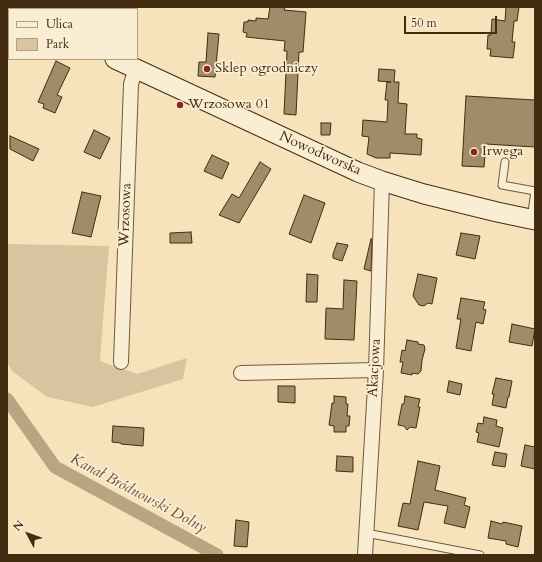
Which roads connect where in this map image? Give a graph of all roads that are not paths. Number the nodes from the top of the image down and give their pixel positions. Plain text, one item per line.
1 (117, 60) edge
2 (136, 68) junction
3 (505, 162) dead end
4 (382, 181) junction
5 (535, 191) edge
6 (533, 220) edge
7 (121, 362) dead end
8 (376, 370) junction
9 (241, 373) dead end
10 (366, 533) junction
11 (437, 546) junction
12 (365, 555) edge
13 (435, 555) edge
14 (480, 555) edge

1 - 2 main road, Nowodworska
2 - 4 main road, Nowodworska
2 - 7 street, Wrzosowa
3 - 5 lane
4 - 6 main road, Nowodworska
4 - 8 street, Akacjowa
5 - 6 lane
8 - 9 street
8 - 10 street, Akacjowa
10 - 11 lane
10 - 12 street, Akacjowa
11 - 13 lane
11 - 14 lane

